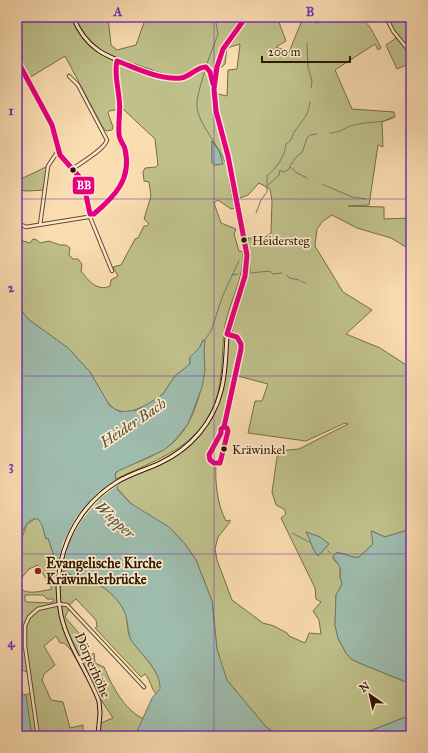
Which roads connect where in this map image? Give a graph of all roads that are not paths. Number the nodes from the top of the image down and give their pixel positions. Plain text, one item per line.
1 (73, 17) edge
2 (246, 17) edge
3 (386, 17) edge
4 (411, 52) edge
5 (17, 60) edge
6 (117, 61) junction
7 (69, 76) dead end
8 (215, 85) junction
9 (58, 151) junction
10 (73, 168) junction
11 (411, 170) edge
12 (409, 175) dead end
13 (90, 214) junction
14 (17, 223) edge
15 (40, 225) junction
16 (112, 271) dead end
17 (228, 334) junction
18 (224, 427) dead end
19 (59, 604) junction
20 (144, 687) dead end
21 (38, 736) edge
22 (98, 736) edge

1 - 6 main road
2 - 8 main road
3 - 4 street
5 - 9 street
6 - 8 main road
6 - 13 street
7 - 10 street
8 - 17 main road
9 - 10 street
9 - 15 street
10 - 13 street
11 - 12 street
13 - 15 street
13 - 16 street
14 - 15 street
17 - 18 street
17 - 19 main road, Dörperhöhe
19 - 20 street
19 - 21 street
19 - 22 main road, Dörperhöhe

